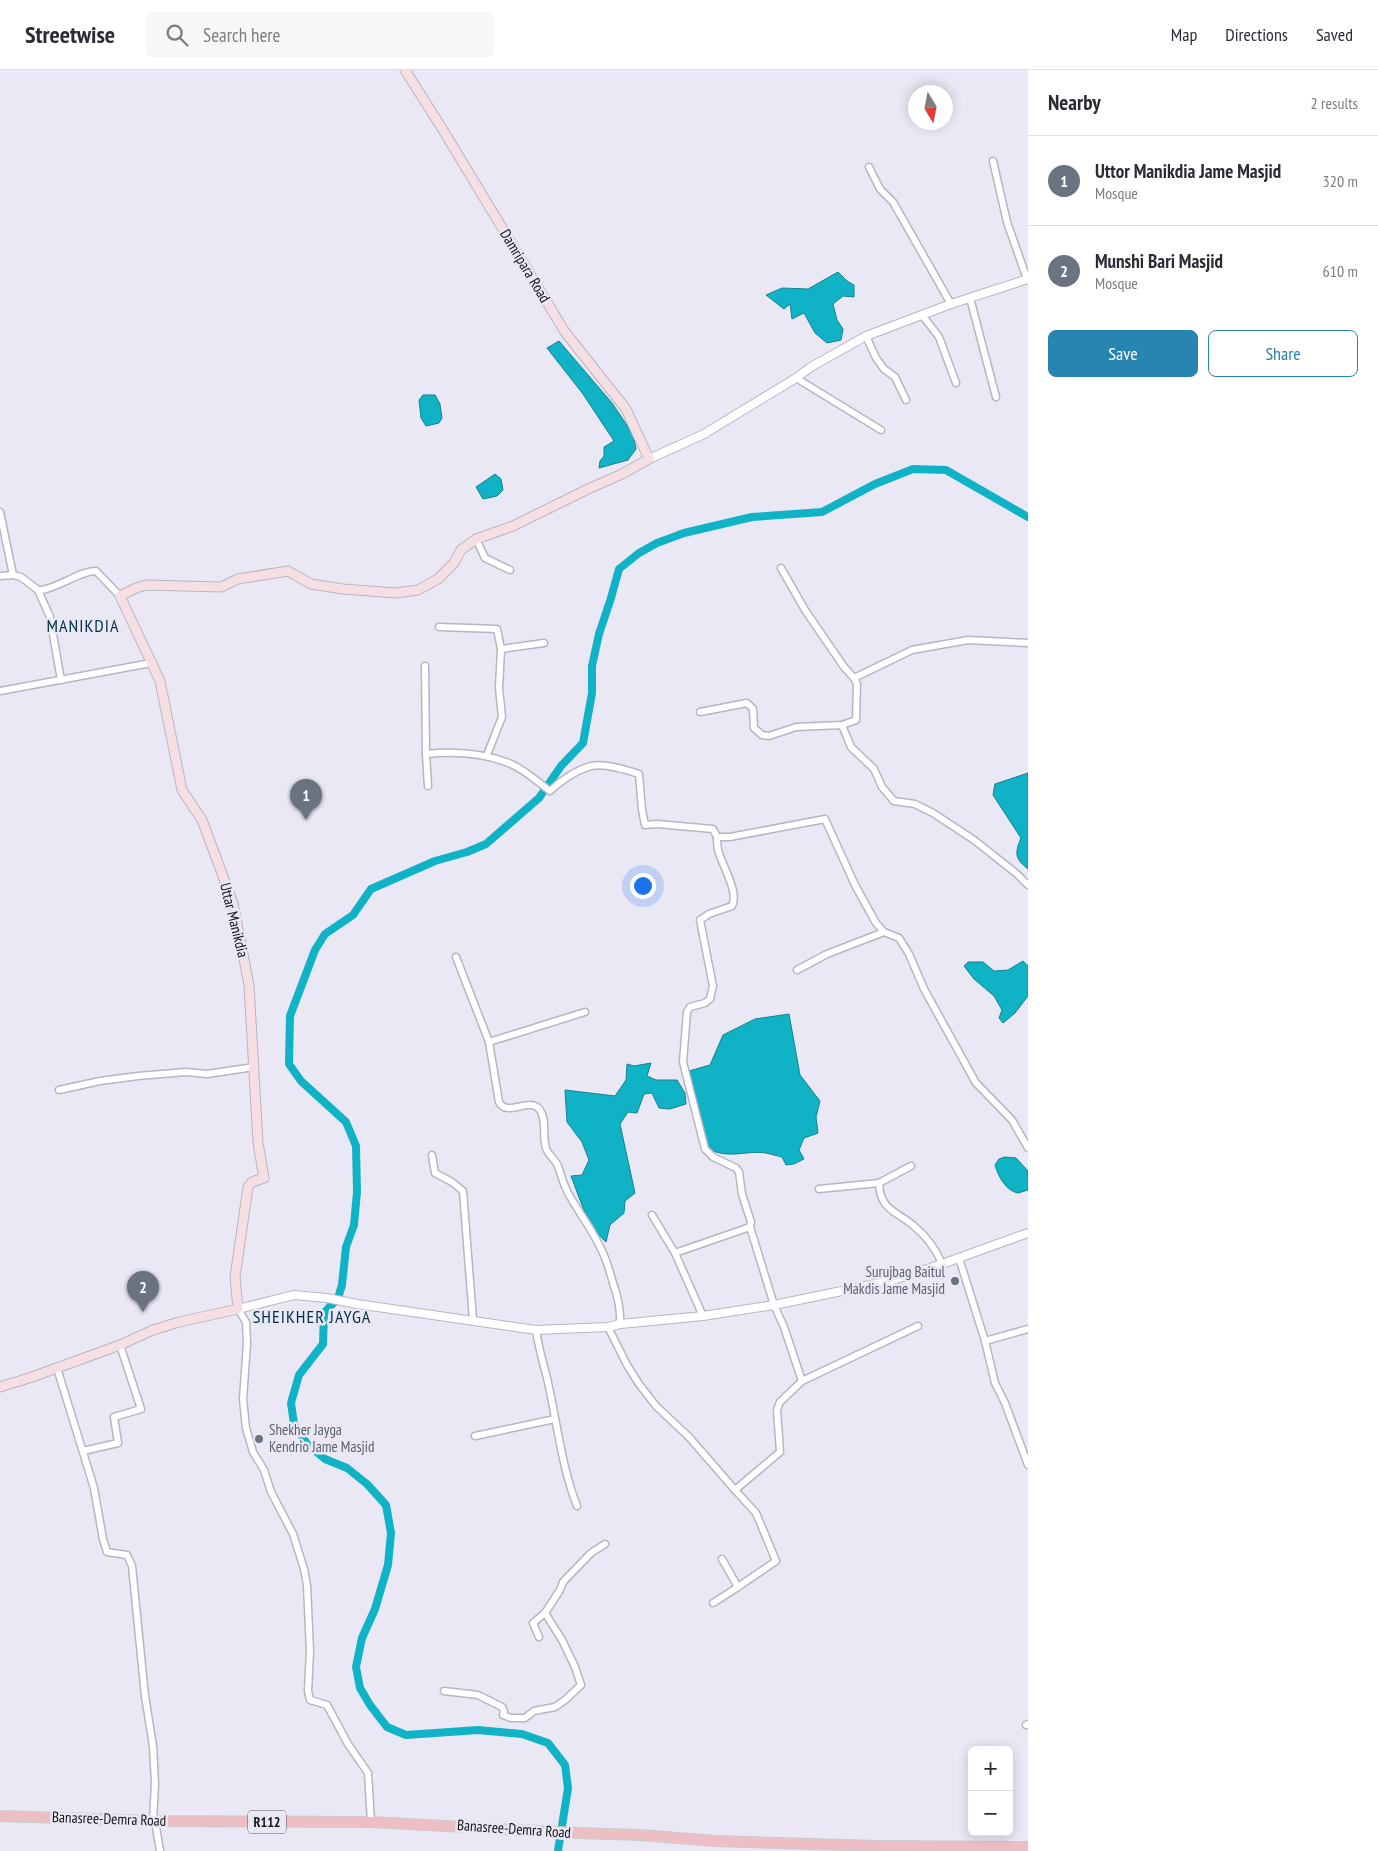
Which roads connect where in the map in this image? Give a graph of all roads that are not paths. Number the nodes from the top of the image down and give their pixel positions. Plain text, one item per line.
1 (405, 70) edge
2 (993, 162) dead end
3 (869, 168) dead end
4 (1028, 279) edge
5 (970, 298) junction
6 (951, 304) junction
7 (922, 315) junction
8 (866, 336) junction
9 (796, 378) junction
10 (956, 383) dead end
11 (996, 397) dead end
12 (906, 400) dead end
13 (882, 430) dead end
14 (649, 459) junction
15 (0, 512) edge
16 (476, 539) junction
17 (781, 568) dead end
18 (510, 570) dead end
19 (13, 575) junction
20 (0, 576) edge
21 (38, 590) junction
22 (120, 596) junction
23 (439, 627) dead end
24 (544, 643) dead end
25 (1028, 644) edge
26 (500, 649) junction
27 (151, 663) junction
28 (425, 666) dead end
29 (854, 678) junction
30 (61, 680) junction
31 (0, 692) edge
32 (700, 712) dead end
33 (842, 724) junction
34 (426, 754) junction
35 (487, 756) junction
36 (428, 786) dead end
37 (716, 837) junction
38 (1028, 885) edge
39 (884, 932) junction
40 (456, 956) dead end
41 (797, 970) dead end
42 (585, 1012) dead end
43 (489, 1042) junction
44 (254, 1068) junction
45 (59, 1090) dead end
46 (1028, 1148) edge
47 (432, 1155) dead end
48 (911, 1166) dead end
49 (879, 1183) junction
50 (819, 1189) dead end
51 (652, 1215) dead end
52 (750, 1227) junction
53 (1028, 1232) edge
54 (675, 1253) junction
55 (959, 1258) junction
56 (942, 1264) junction
57 (774, 1304) junction
58 (238, 1309) junction
59 (703, 1316) junction
60 (473, 1320) junction
61 (620, 1324) junction
62 (918, 1326) dead end
63 (608, 1327) junction
64 (1028, 1328) edge
65 (536, 1330) junction
66 (984, 1341) junction
67 (120, 1346) junction
68 (56, 1368) junction
69 (802, 1381) junction
70 (0, 1387) edge
71 (555, 1419) junction
72 (475, 1436) dead end
73 (83, 1451) junction
74 (1028, 1465) edge
75 (735, 1490) junction
76 (577, 1506) dead end
77 (605, 1544) dead end
78 (722, 1558) dead end
79 (738, 1587) junction
80 (713, 1603) dead end
81 (545, 1613) junction
82 (539, 1637) dead end
83 (444, 1691) dead end
84 (0, 1816) edge
85 (154, 1821) junction
86 (371, 1822) junction
87 (1028, 1848) edge
88 (160, 1851) edge

1 - 14 main road, Damripara Road
2 - 4 street
3 - 6 street
4 - 5 street
5 - 6 street
5 - 11 street
6 - 7 street
7 - 8 street
7 - 10 street
8 - 9 street
8 - 12 street
9 - 13 street
9 - 14 street
14 - 16 main road
15 - 19 street
16 - 18 street
16 - 22 main road
17 - 29 street
19 - 20 street
19 - 21 street
21 - 22 street
21 - 30 street
22 - 27 main road, Uttar Manikdia
23 - 26 street
24 - 26 street
25 - 29 street
26 - 35 street
27 - 30 street
27 - 44 main road, Uttar Manikdia
28 - 34 street
29 - 33 street
30 - 31 street
32 - 33 street
33 - 38 street
34 - 35 street
34 - 36 street
35 - 37 street
37 - 39 street
37 - 52 street
39 - 41 street
39 - 46 street
40 - 43 street
42 - 43 street
43 - 61 street
44 - 45 street
44 - 58 main road, Uttar Manikdia
47 - 60 street
48 - 49 street
49 - 50 street
49 - 56 street
51 - 54 street
52 - 54 street
52 - 57 street
53 - 55 street
54 - 59 street
55 - 56 street
55 - 66 street
56 - 57 street
57 - 59 street
57 - 69 street
58 - 60 street
58 - 67 main road
58 - 86 street
59 - 61 street
60 - 65 street
61 - 63 street
62 - 69 street
63 - 65 street
63 - 75 street
64 - 66 street
65 - 71 street
66 - 74 street
67 - 68 main road
67 - 73 street
68 - 70 main road
68 - 73 street
69 - 75 street
71 - 72 street
71 - 76 street
73 - 85 street
75 - 79 street
77 - 81 street
78 - 79 street
79 - 80 street
81 - 82 street
81 - 83 street
84 - 85 main road, Banasree-Demra Road / R112
85 - 86 main road, Banasree-Demra Road / R112
85 - 88 street
86 - 87 main road, Banasree-Demra Road / R112

